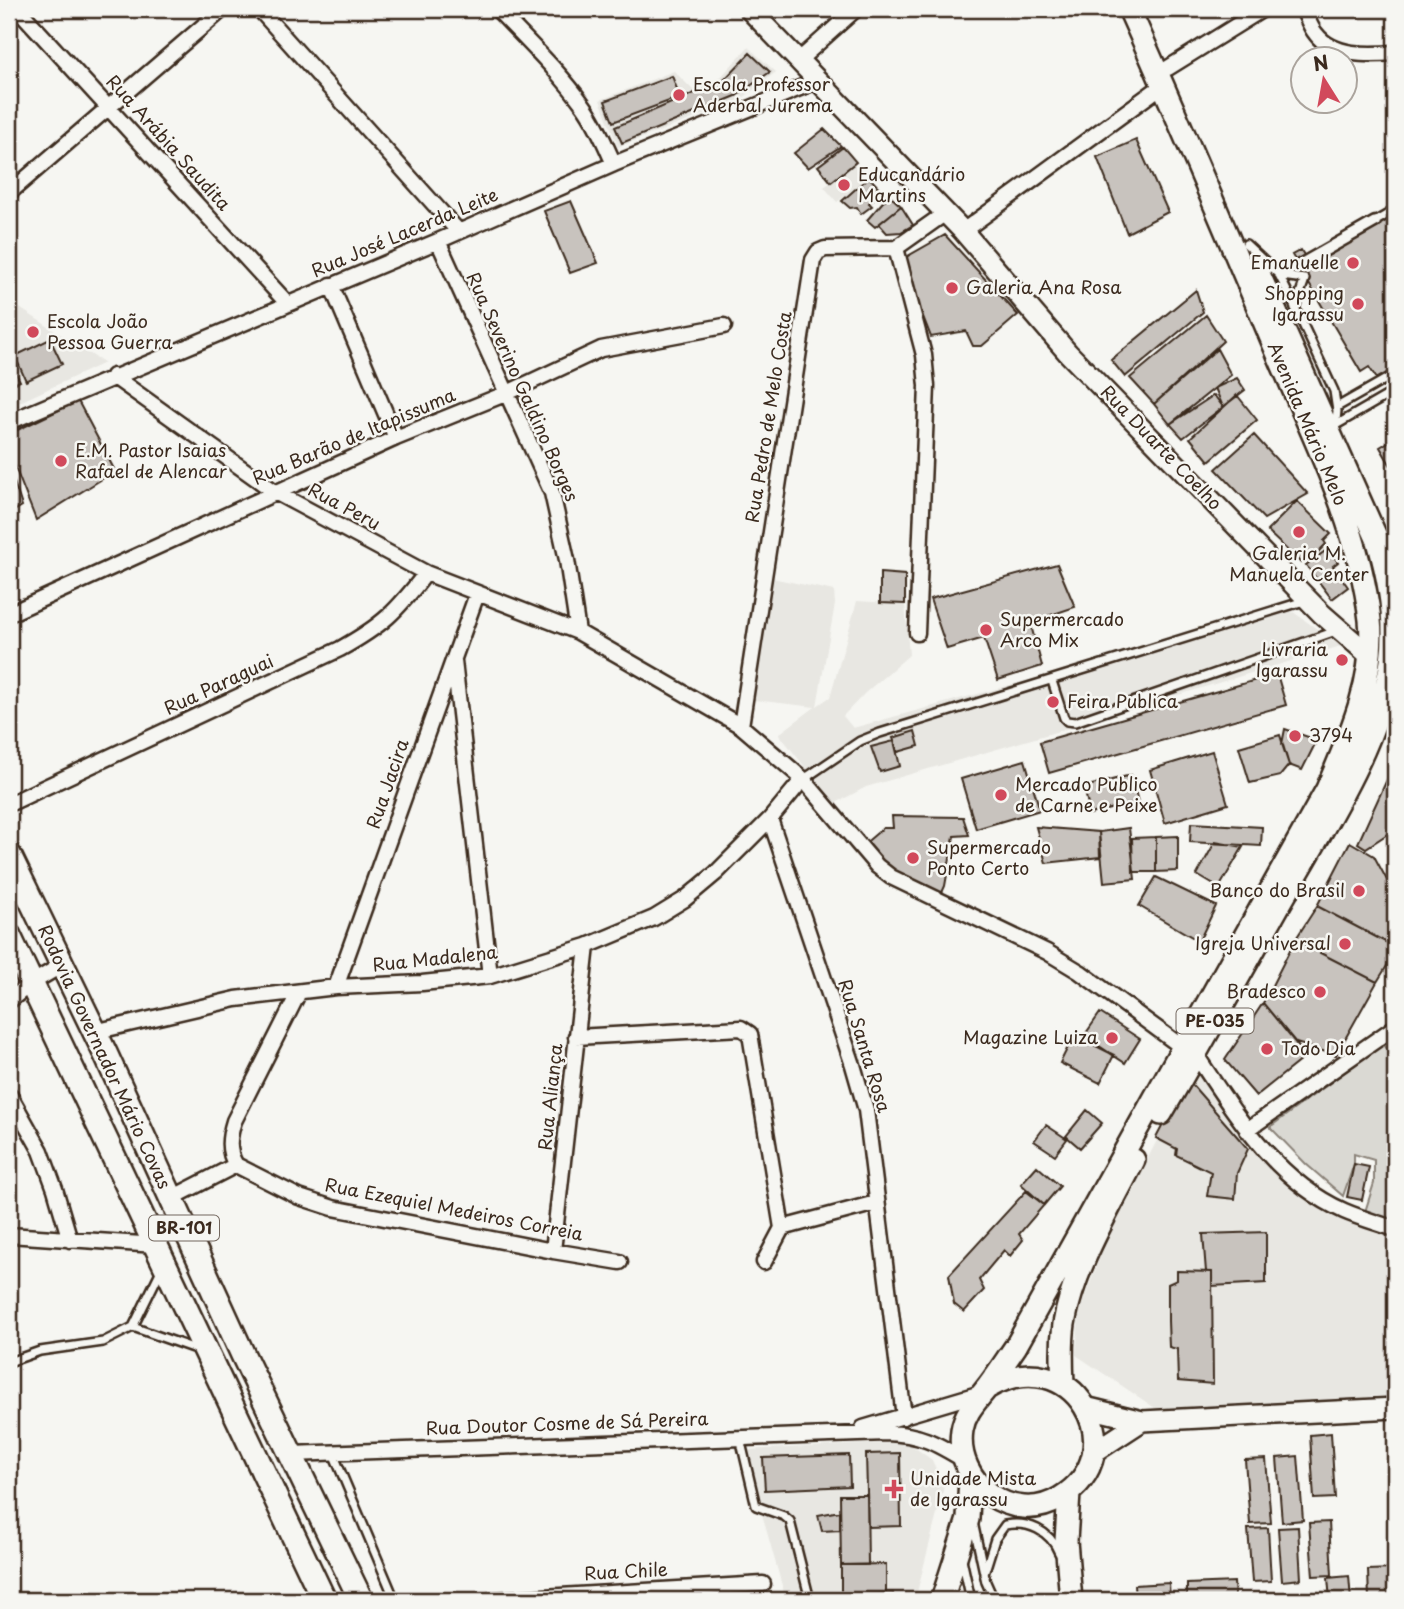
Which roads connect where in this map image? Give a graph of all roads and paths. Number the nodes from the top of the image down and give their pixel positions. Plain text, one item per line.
1 (18, 9) edge
2 (223, 9) edge
3 (259, 9) edge
4 (497, 9) edge
5 (749, 9) edge
6 (856, 9) edge
7 (1129, 9) edge
8 (1142, 9) edge
9 (1263, 9) edge
10 (1303, 9) edge
11 (1395, 53) edge
12 (798, 61) junction
13 (1166, 77) junction
14 (817, 82) junction
15 (109, 107) junction
16 (614, 164) junction
17 (9, 194) edge
18 (1395, 210) edge
19 (944, 214) junction
20 (963, 231) junction
21 (459, 232) junction
22 (438, 241) junction
23 (1246, 244) junction
24 (896, 248) junction
25 (1279, 275) junction
26 (331, 285) junction
27 (288, 304) junction
28 (1295, 308) junction
29 (724, 326) dead end
30 (1395, 374) edge
31 (113, 376) junction
32 (1395, 391) edge
33 (505, 394) junction
34 (1337, 407) junction
35 (9, 422) edge
36 (1335, 433) junction
37 (396, 438) junction
38 (275, 492) junction
39 (426, 573) junction
40 (1393, 585) edge
41 (477, 594) junction
42 (1308, 600) junction
43 (9, 614) edge
44 (1341, 629) junction
45 (578, 632) junction
46 (917, 633) dead end
47 (454, 655) junction
48 (1369, 655) junction
49 (1393, 663) edge
50 (1052, 681) junction
51 (741, 726) junction
52 (803, 779) junction
53 (9, 804) edge
54 (770, 819) junction
55 (9, 855) edge
56 (9, 936) edge
57 (587, 946) junction
58 (62, 965) junction
59 (490, 976) junction
60 (30, 984) junction
61 (336, 988) junction
62 (299, 992) junction
63 (9, 1001) edge
64 (1395, 1027) edge
65 (94, 1032) junction
66 (576, 1037) junction
67 (1189, 1051) junction
68 (9, 1094) edge
69 (1247, 1130) junction
70 (236, 1165) junction
71 (170, 1199) junction
72 (876, 1203) junction
73 (782, 1228) junction
74 (1395, 1229) edge
75 (9, 1235) edge
76 (70, 1240) junction
77 (553, 1251) junction
78 (160, 1255) junction
79 (620, 1262) dead end
80 (764, 1262) dead end
81 (133, 1326) junction
82 (206, 1353) junction
83 (9, 1362) edge
84 (1063, 1384) junction
85 (984, 1391) junction
86 (1085, 1407) junction
87 (1395, 1408) edge
88 (904, 1416) junction
89 (1142, 1421) junction
90 (845, 1433) junction
91 (740, 1437) junction
92 (332, 1452) junction
93 (1093, 1453) junction
94 (291, 1454) junction
95 (967, 1468) junction
96 (1069, 1493) junction
97 (970, 1504) junction
98 (960, 1545) junction
99 (984, 1574) junction
100 (763, 1584) dead end
101 (1071, 1592) edge
102 (563, 1598) edge
103 (324, 1600) edge
104 (361, 1600) edge
105 (395, 1600) edge
106 (491, 1600) edge
107 (810, 1600) edge
108 (942, 1600) edge
109 (971, 1600) edge
110 (994, 1600) edge

1 - 15 street, Rua Arábia Saudita
2 - 15 street
3 - 21 street
4 - 16 street
5 - 12 main road, Rua Duarte Coelho
6 - 12 street
7 - 13 main road, Avenida Mário Melo / PE-035
8 - 13 main road, PE-035
9 - 13 street
10 - 11 street
12 - 14 main road, Rua Duarte Coelho
13 - 20 street
13 - 23 main road, Avenida Mário Melo / PE-035
13 - 48 main road, Avenida Mário Melo / PE-035
14 - 16 street, Rua José Lacerda Leite
14 - 19 main road, Rua Duarte Coelho
15 - 17 street
15 - 27 street, Rua Arábia Saudita
16 - 21 street, Rua José Lacerda Leite
18 - 25 lane
19 - 20 main road, Rua Duarte Coelho
19 - 24 street
20 - 42 main road, Rua Duarte Coelho
21 - 22 street, Rua José Lacerda Leite
22 - 26 street, Rua José Lacerda Leite
22 - 33 street, Rua Severino Galdino Borges
23 - 25 lane
23 - 36 main road, Avenida Mário Melo / PE-035
24 - 46 street
24 - 51 street, Rua Pedro de Melo Costa
25 - 28 lane
25 - 28 lane
26 - 27 street, Rua José Lacerda Leite
26 - 37 street
27 - 31 street, Rua José Lacerda Leite
28 - 34 lane
29 - 33 street, Rua Barão de Itapissuma
30 - 34 lane
31 - 35 street, Rua José Lacerda Leite
31 - 38 street, Rua Peru
32 - 36 lane
33 - 37 street, Rua Barão de Itapissuma
33 - 45 street, Rua Severino Galdino Borges
34 - 36 lane
36 - 40 main road, Avenida Mário Melo / PE-035
37 - 38 street, Rua Barão de Itapissuma
38 - 39 street, Rua Peru
38 - 43 street, Rua Barão de Itapissuma
39 - 41 street, Rua Peru
39 - 53 street, Rua Paraguai
40 - 49 main road, Avenida Mário Melo / PE-035
41 - 45 street, Rua Peru
41 - 47 street, Rua Jacira
42 - 44 main road, Rua Duarte Coelho
42 - 50 lane
44 - 48 main road, Rua Duarte Coelho
44 - 50 lane
45 - 51 street, Rua Peru
47 - 59 street
47 - 61 street, Rua Jacira
48 - 67 main road, PE-035
49 - 67 main road, PE-035
50 - 52 lane
51 - 52 street, Rua Peru
52 - 54 street, Rua Madalena
52 - 67 street, Rua Peru
54 - 57 street, Rua Madalena
54 - 72 street, Rua Santa Rosa
55 - 58 highway, Rodovia Governador Mário Covas / BR-101
56 - 60 highway, Rodovia Governador Mário Covas / BR-101
57 - 59 street, Rua Madalena
57 - 66 street, Rua Aliança
58 - 60 street
58 - 65 highway, Rodovia Governador Mário Covas / BR-101
59 - 61 street, Rua Madalena
60 - 63 street
60 - 78 highway, Rodovia Governador Mário Covas / BR-101
61 - 62 street, Rua Madalena
62 - 65 street, Rua Madalena
62 - 70 street
64 - 69 street
65 - 71 highway, Rodovia Governador Mário Covas / BR-101
66 - 73 street
66 - 77 street, Rua Aliança
67 - 69 street, Rua Peru
67 - 84 main road, PE-035
67 - 85 main road, PE-035
68 - 76 street
69 - 74 street, Rua Peru
70 - 71 street
70 - 77 street, Rua Ezequiel Medeiros Correia
71 - 94 highway, Rodovia Governador Mário Covas / BR-101
72 - 73 street
72 - 88 street, Rua Santa Rosa
73 - 80 street
75 - 76 street
76 - 78 street
77 - 79 street, Rua Ezequiel Medeiros Correia
78 - 81 lane
78 - 82 highway, Rodovia Governador Mário Covas / BR-101
81 - 82 lane
81 - 83 lane
82 - 103 highway, Rodovia Governador Mário Covas / BR-101
84 - 85 main road
84 - 86 main road
85 - 88 street
85 - 95 main road, PE-035
86 - 89 main road
86 - 93 main road
87 - 89 main road
88 - 90 street
89 - 93 main road
90 - 91 street, Rua Doutor Cosme de Sá Pereira
90 - 95 street
91 - 92 street, Rua Doutor Cosme de Sá Pereira
91 - 107 lane
92 - 94 street, Rua Doutor Cosme de Sá Pereira
92 - 105 lane
93 - 96 main road
94 - 104 highway, Rodovia Governador Mário Covas / BR-101
95 - 96 main road
95 - 97 main road, PE-035
96 - 101 main road
97 - 98 main road, PE-035
97 - 99 lane
98 - 108 main road, PE-035
98 - 109 lane
99 - 101 lane
99 - 110 lane
100 - 102 street, Rua Chile
102 - 106 street, Rua Chile

